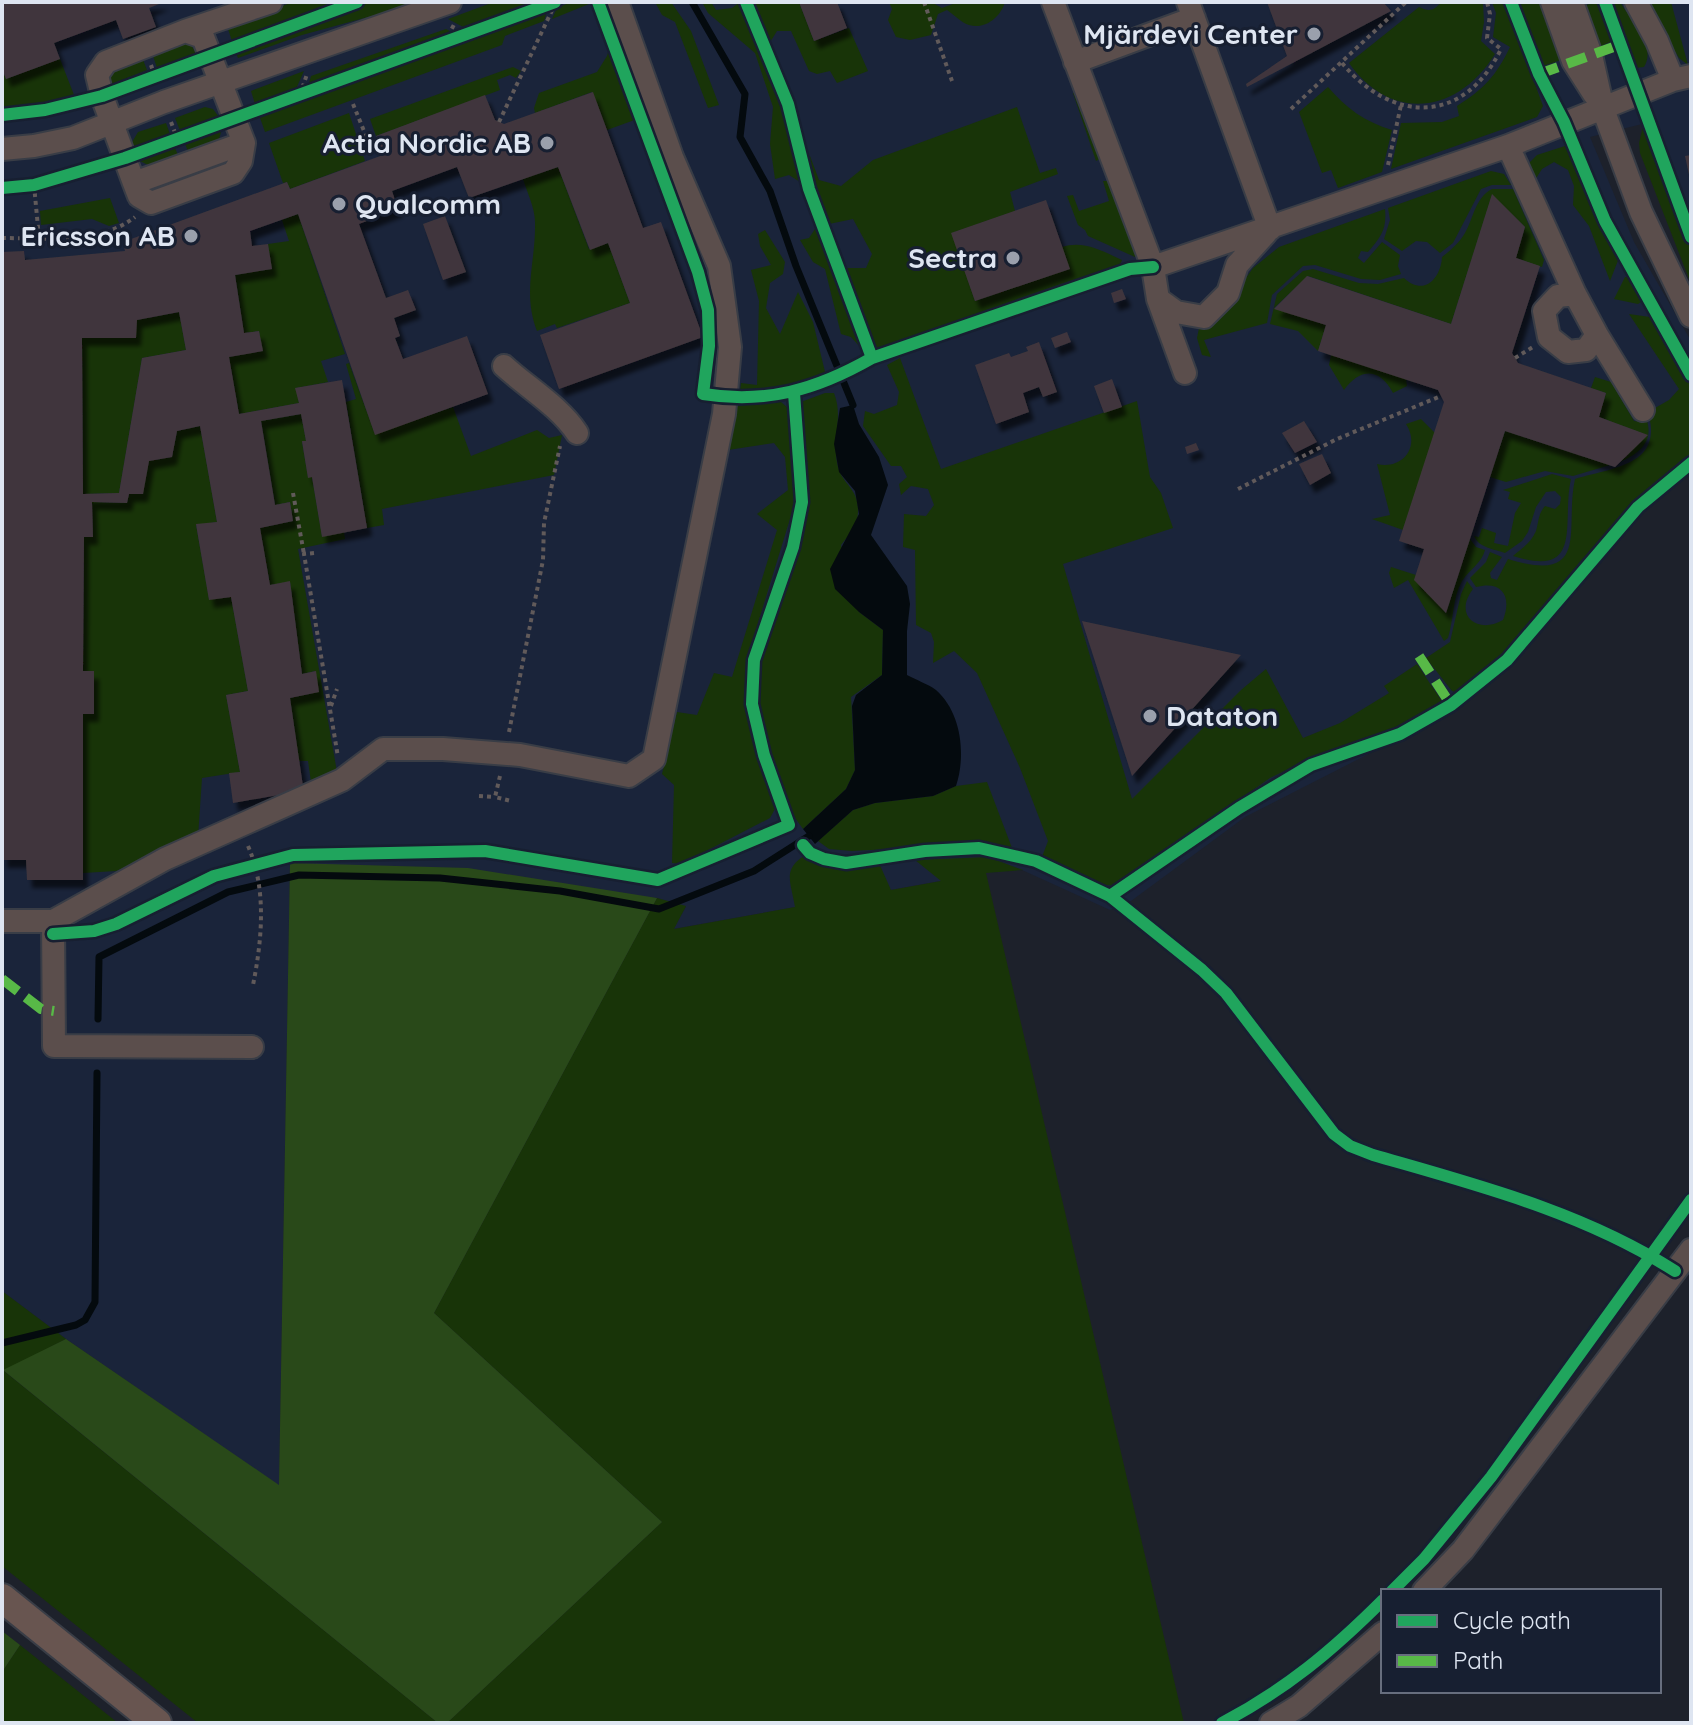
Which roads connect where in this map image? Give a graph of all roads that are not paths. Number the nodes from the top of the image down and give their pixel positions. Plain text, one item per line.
1 (271, 2) edge
2 (617, 2) edge
3 (1053, 2) edge
4 (1552, 2) edge
5 (1572, 2) edge
6 (1636, 2) edge
7 (1191, 10) edge
8 (448, 13) edge
9 (185, 31) junction
10 (1075, 62) junction
11 (1682, 78) edge
12 (220, 83) junction
13 (1603, 109) junction
14 (112, 123) junction
15 (244, 143) junction
16 (1508, 146) junction
17 (2, 149) edge
18 (134, 183) junction
19 (1270, 229) junction
20 (1153, 267) junction
21 (1575, 294) junction
22 (1158, 299) junction
23 (1691, 316) edge
24 (1597, 335) junction
25 (504, 366) dead end
26 (1185, 373) dead end
27 (1643, 410) dead end
28 (571, 424) road end
29 (2, 921) edge
30 (53, 921) junction
31 (252, 1047) dead end
32 (1691, 1250) edge
33 (1426, 1589) edge
34 (2, 1598) edge
35 (1381, 1635) edge
36 (157, 1723) edge
37 (1271, 1723) edge

1 - 9 street
2 - 30 street
3 - 10 street
4 - 13 street
5 - 13 street
6 - 11 street
7 - 10 street
7 - 19 street
8 - 12 street
9 - 12 street
9 - 14 street
10 - 20 street
11 - 13 street
12 - 14 street
12 - 15 street
13 - 16 street
13 - 23 street
14 - 17 street
14 - 18 street
15 - 18 street
15 - 18 street
16 - 19 street
16 - 21 street
19 - 20 street
19 - 22 street
20 - 22 street
21 - 24 street
21 - 24 street
22 - 26 street
24 - 27 street
25 - 28 street
29 - 30 street
30 - 31 street
32 - 33 street
34 - 36 main road
35 - 37 street

